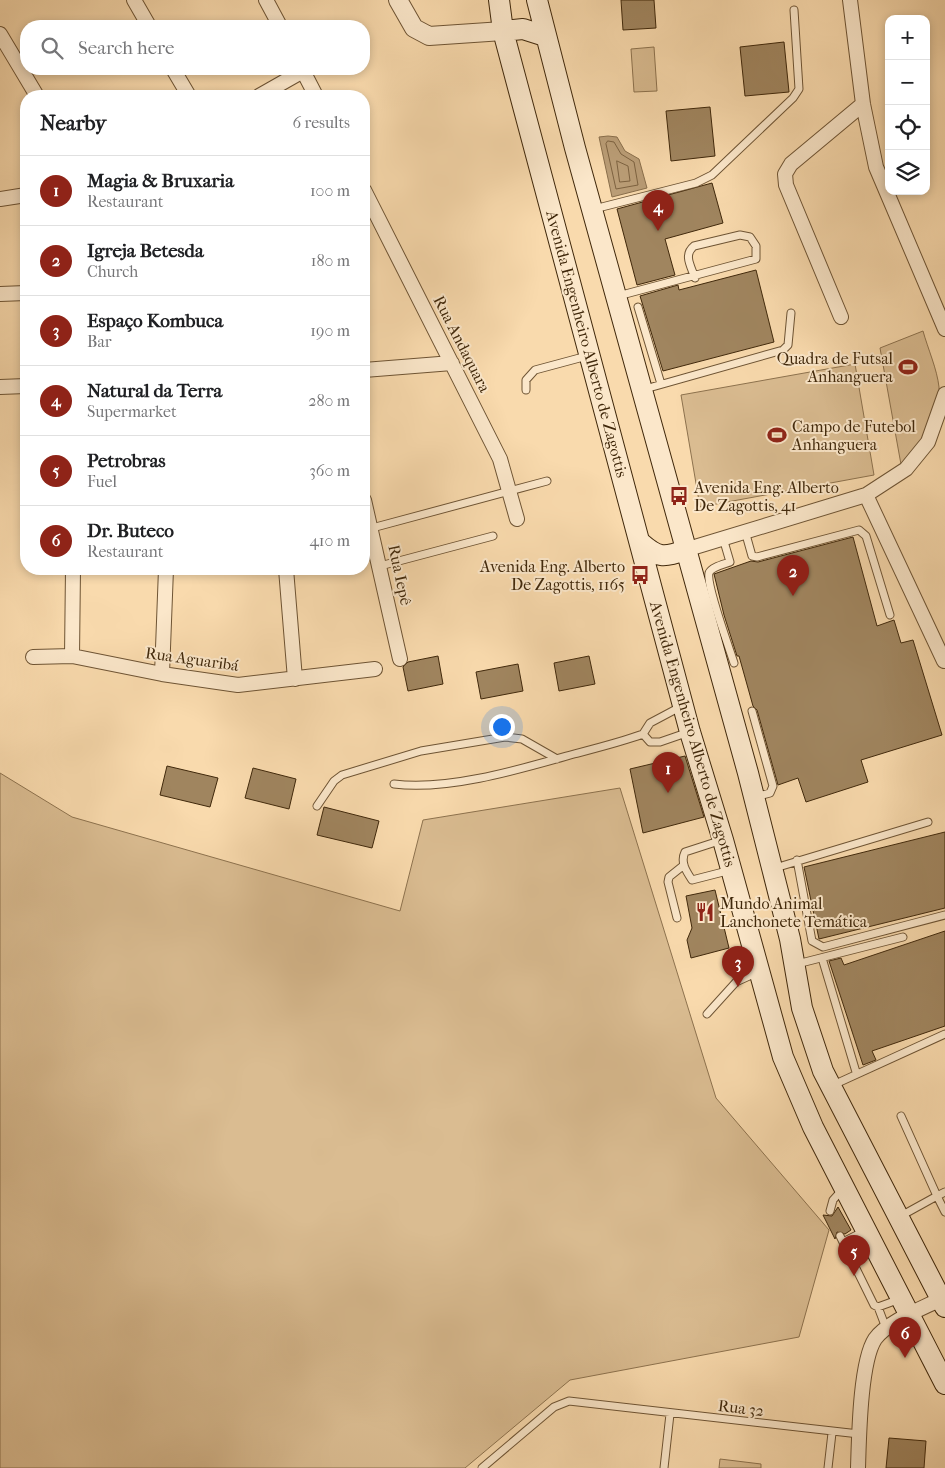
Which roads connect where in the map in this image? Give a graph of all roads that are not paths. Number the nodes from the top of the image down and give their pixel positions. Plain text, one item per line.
1 (134, 0) edge
2 (266, 0) edge
3 (398, 0) edge
4 (499, 0) edge
5 (537, 0) edge
6 (850, 0) edge
7 (794, 10) dead end
8 (146, 20) edge
9 (277, 20) edge
10 (502, 31) junction
11 (0, 34) edge
12 (545, 36) junction
13 (20, 68) edge
14 (24, 75) edge
15 (177, 75) edge
16 (294, 75) edge
17 (305, 75) edge
18 (33, 90) edge
19 (185, 90) edge
20 (270, 90) edge
21 (313, 90) edge
22 (862, 104) junction
23 (20, 195) edge
24 (0, 199) edge
25 (370, 202) edge
26 (593, 209) junction
27 (695, 278) junction
28 (20, 293) edge
29 (0, 294) edge
30 (617, 297) junction
31 (638, 307) dead end
32 (791, 314) dead end
33 (841, 317) dead end
34 (945, 329) edge
35 (590, 356) junction
36 (452, 363) junction
37 (370, 370) edge
38 (661, 384) junction
39 (20, 386) edge
40 (0, 387) edge
41 (526, 390) dead end
42 (642, 390) junction
43 (945, 394) edge
44 (547, 481) dead end
45 (510, 490) junction
46 (866, 495) junction
47 (517, 519) dead end
48 (370, 521) edge
49 (372, 528) junction
50 (746, 532) junction
51 (493, 536) dead end
52 (723, 538) junction
53 (641, 543) junction
54 (685, 550) junction
55 (380, 566) junction
56 (73, 575) edge
57 (166, 575) edge
58 (286, 575) edge
59 (890, 615) dead end
60 (72, 656) junction
61 (33, 657) dead end
62 (400, 659) dead end
63 (944, 661) edge
64 (734, 664) dead end
65 (375, 669) dead end
66 (162, 674) junction
67 (295, 679) junction
68 (684, 705) junction
69 (752, 712) dead end
70 (690, 732) junction
71 (643, 734) junction
72 (557, 759) junction
73 (394, 784) dead end
74 (754, 797) junction
75 (317, 806) dead end
76 (928, 822) dead end
77 (723, 840) junction
78 (796, 860) junction
79 (684, 865) junction
80 (772, 869) junction
81 (731, 870) junction
82 (945, 915) edge
83 (677, 918) dead end
84 (903, 937) dead end
85 (822, 958) junction
86 (794, 965) junction
87 (758, 972) junction
88 (707, 1014) dead end
89 (945, 1034) edge
90 (856, 1072) junction
91 (831, 1086) junction
92 (901, 1116) dead end
93 (844, 1188) junction
94 (945, 1192) edge
95 (937, 1196) junction
96 (830, 1211) dead end
97 (945, 1212) edge
98 (899, 1217) junction
99 (866, 1230) junction
100 (943, 1303) edge
101 (878, 1307) junction
102 (906, 1307) junction
103 (886, 1328) junction
104 (945, 1384) edge
105 (670, 1414) junction
106 (832, 1432) junction
107 (859, 1434) junction
108 (482, 1468) edge
109 (664, 1468) edge
110 (828, 1468) edge
111 (858, 1468) edge

1 - 8 street
2 - 9 street
3 - 10 street
4 - 10 main road, Avenida Engenheiro Alberto de Zagottis
5 - 12 main road
6 - 22 street
7 - 26 lane
10 - 12 main road
10 - 35 main road, Avenida Engenheiro Alberto de Zagottis
11 - 13 street
12 - 26 main road
14 - 18 street
15 - 19 street
16 - 20 street
17 - 21 street
22 - 33 street
22 - 34 street
23 - 24 street
25 - 36 street, Rua Andaquara
26 - 30 main road
27 - 27 lane
27 - 30 lane
28 - 29 street
30 - 42 main road
31 - 38 lane
32 - 38 lane
35 - 41 lane
35 - 53 main road, Avenida Engenheiro Alberto de Zagottis
36 - 37 street
36 - 45 street, Rua Andaquara
38 - 42 lane
39 - 40 street
42 - 54 main road
43 - 46 street
44 - 45 lane
45 - 47 street, Rua Andaquara
45 - 49 lane
46 - 50 street
46 - 63 street
48 - 49 street, Rua Iepê
49 - 55 street, Rua Iepê
50 - 52 street
50 - 59 lane
51 - 55 lane
52 - 54 street
52 - 64 lane
53 - 54 main road
53 - 68 main road, Avenida Engenheiro Alberto de Zagottis
54 - 74 main road
55 - 62 street, Rua Iepê
56 - 60 street
57 - 66 street
58 - 67 street
60 - 61 street, Rua Aguaribá
60 - 66 street, Rua Aguaribá
65 - 67 street, Rua Aguaribá
66 - 67 street, Rua Aguaribá
68 - 70 main road, Avenida Engenheiro Alberto de Zagottis
68 - 71 lane
69 - 74 lane
70 - 71 lane
70 - 77 main road, Avenida Engenheiro Alberto de Zagottis
71 - 72 lane
72 - 73 lane
72 - 75 lane
74 - 80 main road
76 - 78 lane
77 - 79 lane
77 - 81 main road, Avenida Engenheiro Alberto de Zagottis
78 - 80 lane
78 - 82 lane
79 - 81 lane
79 - 83 lane
80 - 86 main road
81 - 87 main road, Avenida Engenheiro Alberto de Zagottis
84 - 85 lane
85 - 86 lane
85 - 90 lane
86 - 91 main road
87 - 88 lane
87 - 93 main road, Avenida Engenheiro Alberto de Zagottis
89 - 90 lane
90 - 91 lane
91 - 98 main road
92 - 95 lane
93 - 96 lane
93 - 99 main road, Avenida Engenheiro Alberto de Zagottis
94 - 95 lane
95 - 97 lane
95 - 98 lane
98 - 100 main road
99 - 101 lane
99 - 102 main road, Avenida Engenheiro Alberto de Zagottis
100 - 102 street
101 - 102 lane
101 - 103 lane
102 - 103 street
102 - 104 main road, Avenida Engenheiro Alberto de Zagottis
103 - 107 street
105 - 106 lane, Rua 32
105 - 108 lane, Rua 32
105 - 109 lane
106 - 107 lane, Rua 32
106 - 110 lane
107 - 111 street

